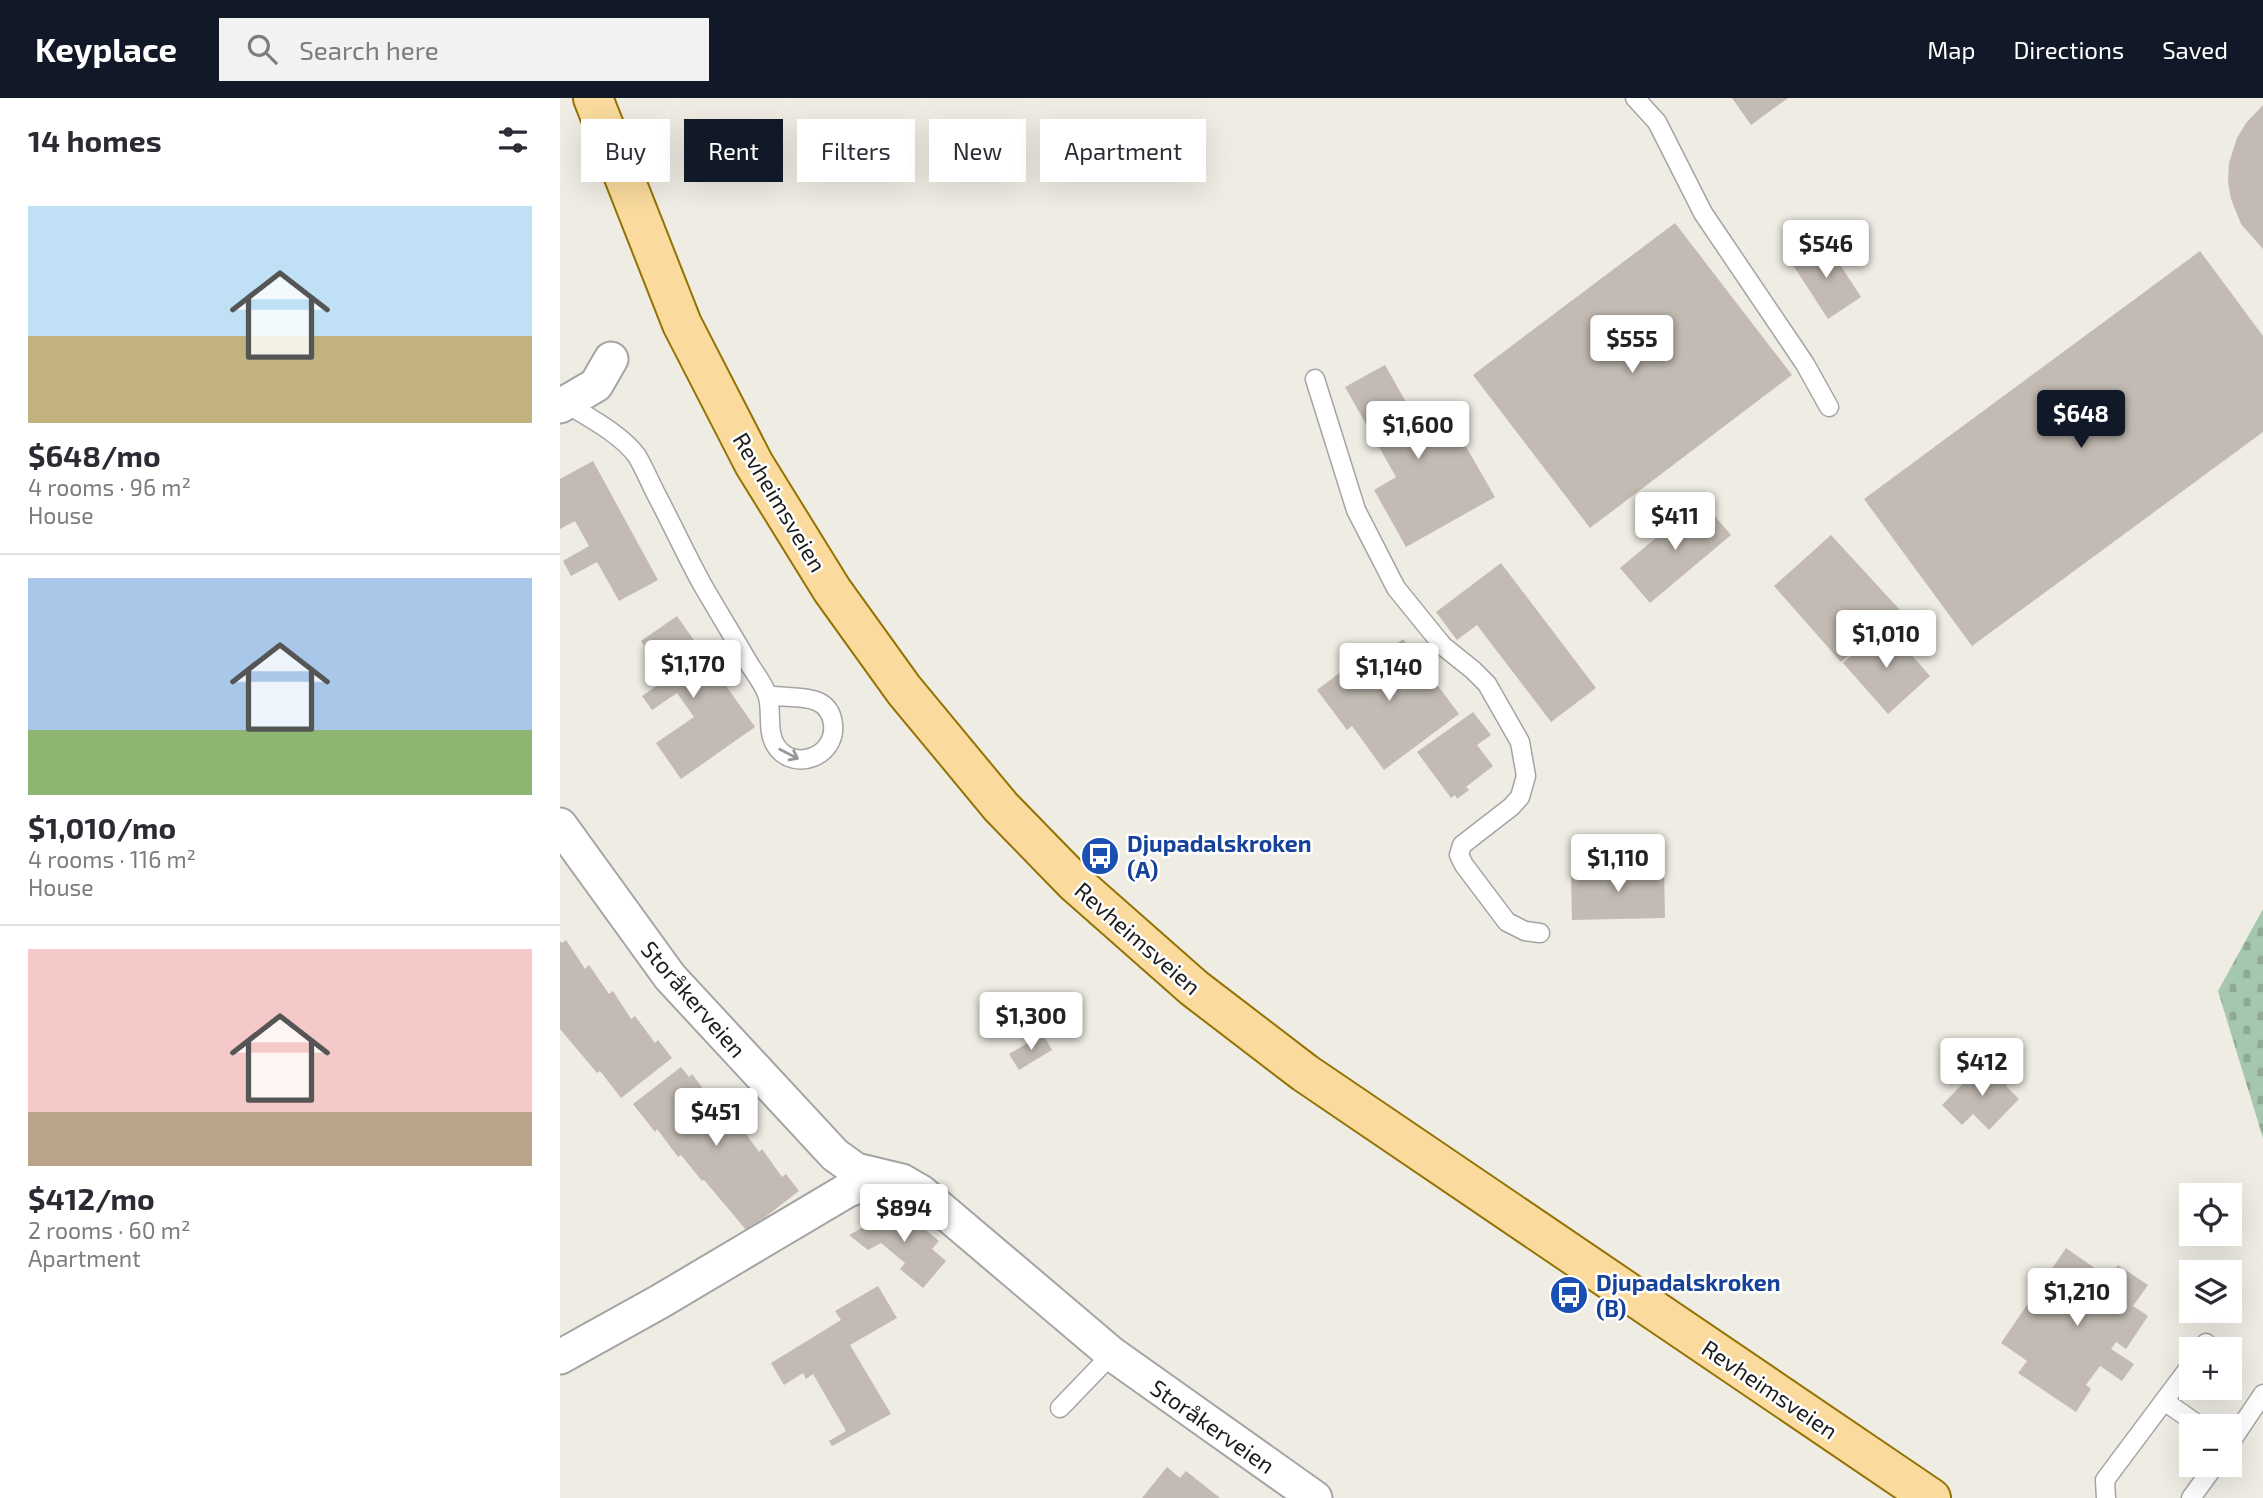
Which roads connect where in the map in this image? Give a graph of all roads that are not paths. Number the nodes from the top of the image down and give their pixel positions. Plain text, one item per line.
1 (593, 98) edge
2 (1635, 98) edge
3 (611, 359) dead end
4 (1315, 379) dead end
5 (562, 405) edge
6 (1829, 407) dead end
7 (768, 695) dead end
8 (560, 825) edge
9 (1540, 933) dead end
10 (881, 1177) junction
11 (1112, 1354) junction
12 (560, 1357) edge
13 (2179, 1380) edge
14 (2263, 1394) edge
15 (2164, 1401) junction
16 (1060, 1408) dead end
17 (2183, 1414) edge
18 (2242, 1425) edge
19 (2206, 1477) edge
20 (1314, 1498) edge
21 (1931, 1498) edge
22 (2106, 1498) edge
23 (2191, 1498) edge

1 - 21 main road, Revheimsveien
2 - 6 lane
3 - 5 street
4 - 9 lane
5 - 7 lane
8 - 10 street, Storåkerveien
10 - 11 street, Storåkerveien
10 - 12 street
11 - 16 lane
11 - 20 street, Storåkerveien
13 - 15 lane
14 - 18 lane
15 - 17 lane
15 - 22 lane
19 - 23 lane

